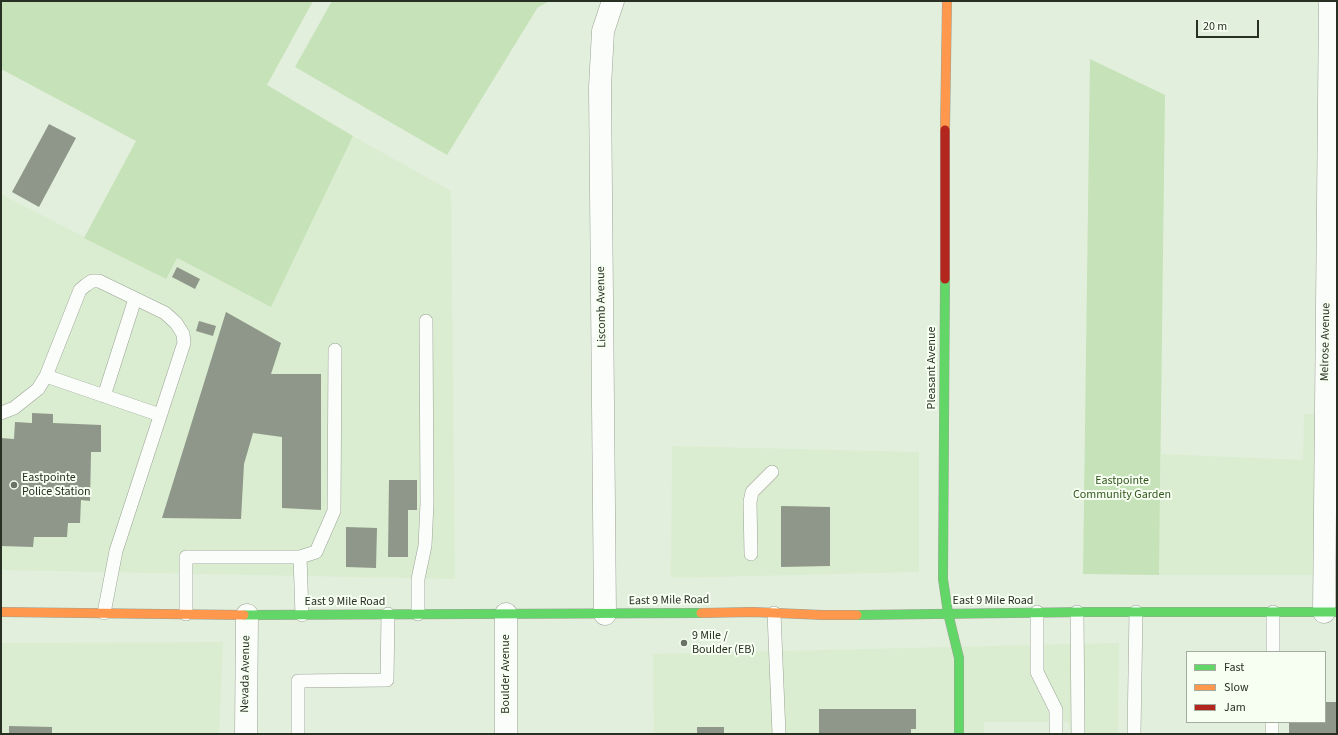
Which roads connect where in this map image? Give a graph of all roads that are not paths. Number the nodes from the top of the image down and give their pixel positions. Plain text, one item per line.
1 (613, 1) edge
2 (947, 1) edge
3 (1330, 1) edge
4 (135, 299) junction
5 (426, 321) dead end
6 (335, 350) dead end
7 (46, 376) junction
8 (104, 396) junction
9 (1, 413) edge
10 (160, 415) junction
11 (1331, 438) edge
12 (772, 472) dead end
13 (751, 554) dead end
14 (300, 557) junction
15 (1, 612) edge
16 (1037, 612) junction
17 (1077, 612) junction
18 (1136, 612) junction
19 (1273, 612) junction
20 (1330, 612) edge
21 (104, 613) junction
22 (774, 613) junction
23 (948, 613) junction
24 (186, 614) junction
25 (388, 614) junction
26 (418, 614) junction
27 (506, 614) junction
28 (605, 614) junction
29 (247, 615) junction
30 (302, 615) junction
31 (1273, 651) edge
32 (1272, 723) edge
33 (246, 734) edge
34 (298, 734) edge
35 (506, 734) edge
36 (779, 734) edge
37 (959, 734) edge
38 (1056, 734) edge
39 (1078, 734) edge
40 (1134, 734) edge
41 (1272, 734) edge

1 - 28 street, Liscomb Avenue
2 - 23 main road, Pleasant Avenue
3 - 11 street, Melrose Avenue
4 - 7 lane
4 - 8 lane
4 - 10 lane
5 - 26 lane
6 - 14 lane
7 - 8 lane
7 - 9 lane
8 - 10 lane
10 - 21 lane
11 - 20 street, Melrose Avenue
12 - 13 lane
14 - 24 lane
14 - 30 lane
15 - 21 main road, East 9 Mile Road
16 - 17 main road, East 9 Mile Road
16 - 23 main road, East 9 Mile Road
16 - 38 lane
17 - 18 main road, East 9 Mile Road
17 - 39 lane
18 - 19 main road, East 9 Mile Road
18 - 40 lane
19 - 20 main road, East 9 Mile Road
19 - 31 lane
21 - 24 main road, East 9 Mile Road
22 - 23 main road, East 9 Mile Road
22 - 28 main road, East 9 Mile Road
22 - 36 lane
23 - 37 main road, Pleasant Avenue
24 - 29 main road, East 9 Mile Road
25 - 26 main road, East 9 Mile Road
25 - 30 main road, East 9 Mile Road
25 - 34 lane
26 - 27 main road, East 9 Mile Road
27 - 28 main road, East 9 Mile Road
27 - 35 street, Boulder Avenue
29 - 30 main road, East 9 Mile Road
29 - 33 street, Nevada Avenue
32 - 41 lane

